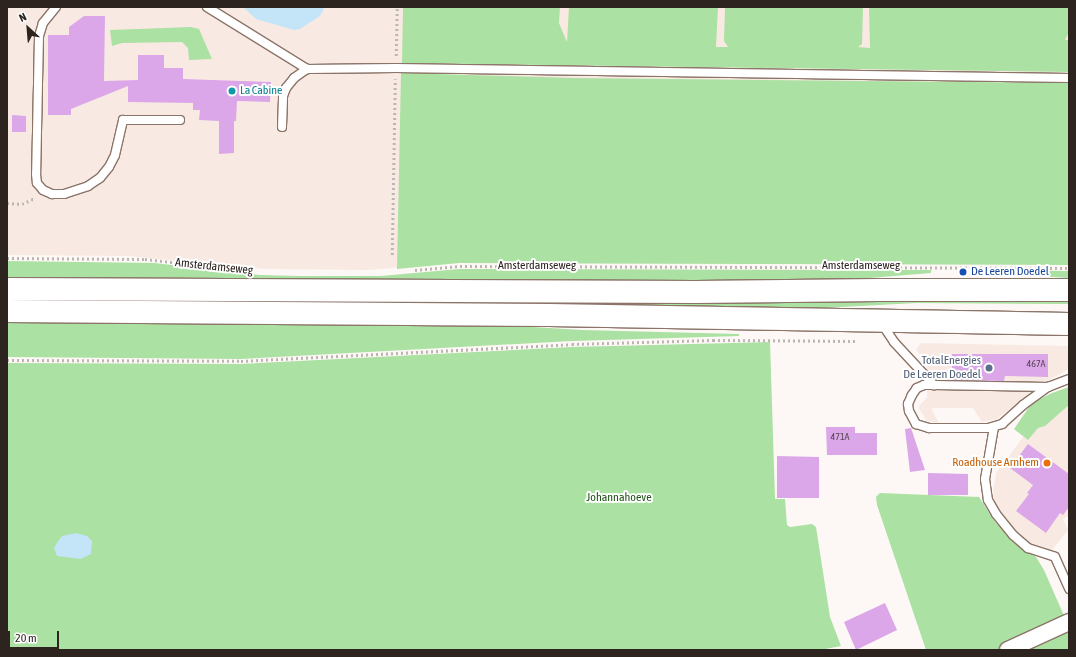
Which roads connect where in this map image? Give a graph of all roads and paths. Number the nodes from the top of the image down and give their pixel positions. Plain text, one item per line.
1 (56, 7) edge
2 (207, 7) edge
3 (397, 7) edge
4 (396, 68) junction
5 (307, 69) junction
6 (1069, 78) edge
7 (180, 120) dead end
8 (282, 127) dead end
9 (43, 190) junction
10 (7, 203) edge
11 (392, 255) dead end
12 (7, 258) edge
13 (1069, 268) edge
14 (233, 269) dead end
15 (413, 270) dead end
16 (7, 289) edge
17 (1069, 290) edge
18 (7, 311) edge
19 (880, 320) junction
20 (1069, 324) edge
21 (863, 342) dead end
22 (7, 360) edge
23 (1069, 379) edge
24 (934, 385) junction
25 (1048, 387) junction
26 (994, 427) junction
27 (1069, 589) edge
28 (1069, 622) edge
29 (1008, 650) edge

1 - 9 lane
2 - 5 lane
3 - 4 path
4 - 5 lane
4 - 6 lane
4 - 11 path
5 - 8 lane
7 - 9 lane
9 - 10 path
12 - 14 path, Amsterdamseweg
13 - 15 path, Amsterdamseweg
16 - 17 main road, Amsterdamseweg
18 - 19 main road
19 - 20 main road
19 - 24 lane
21 - 22 path
23 - 25 lane
24 - 25 lane
24 - 26 lane
25 - 26 lane
26 - 27 lane
28 - 29 street

